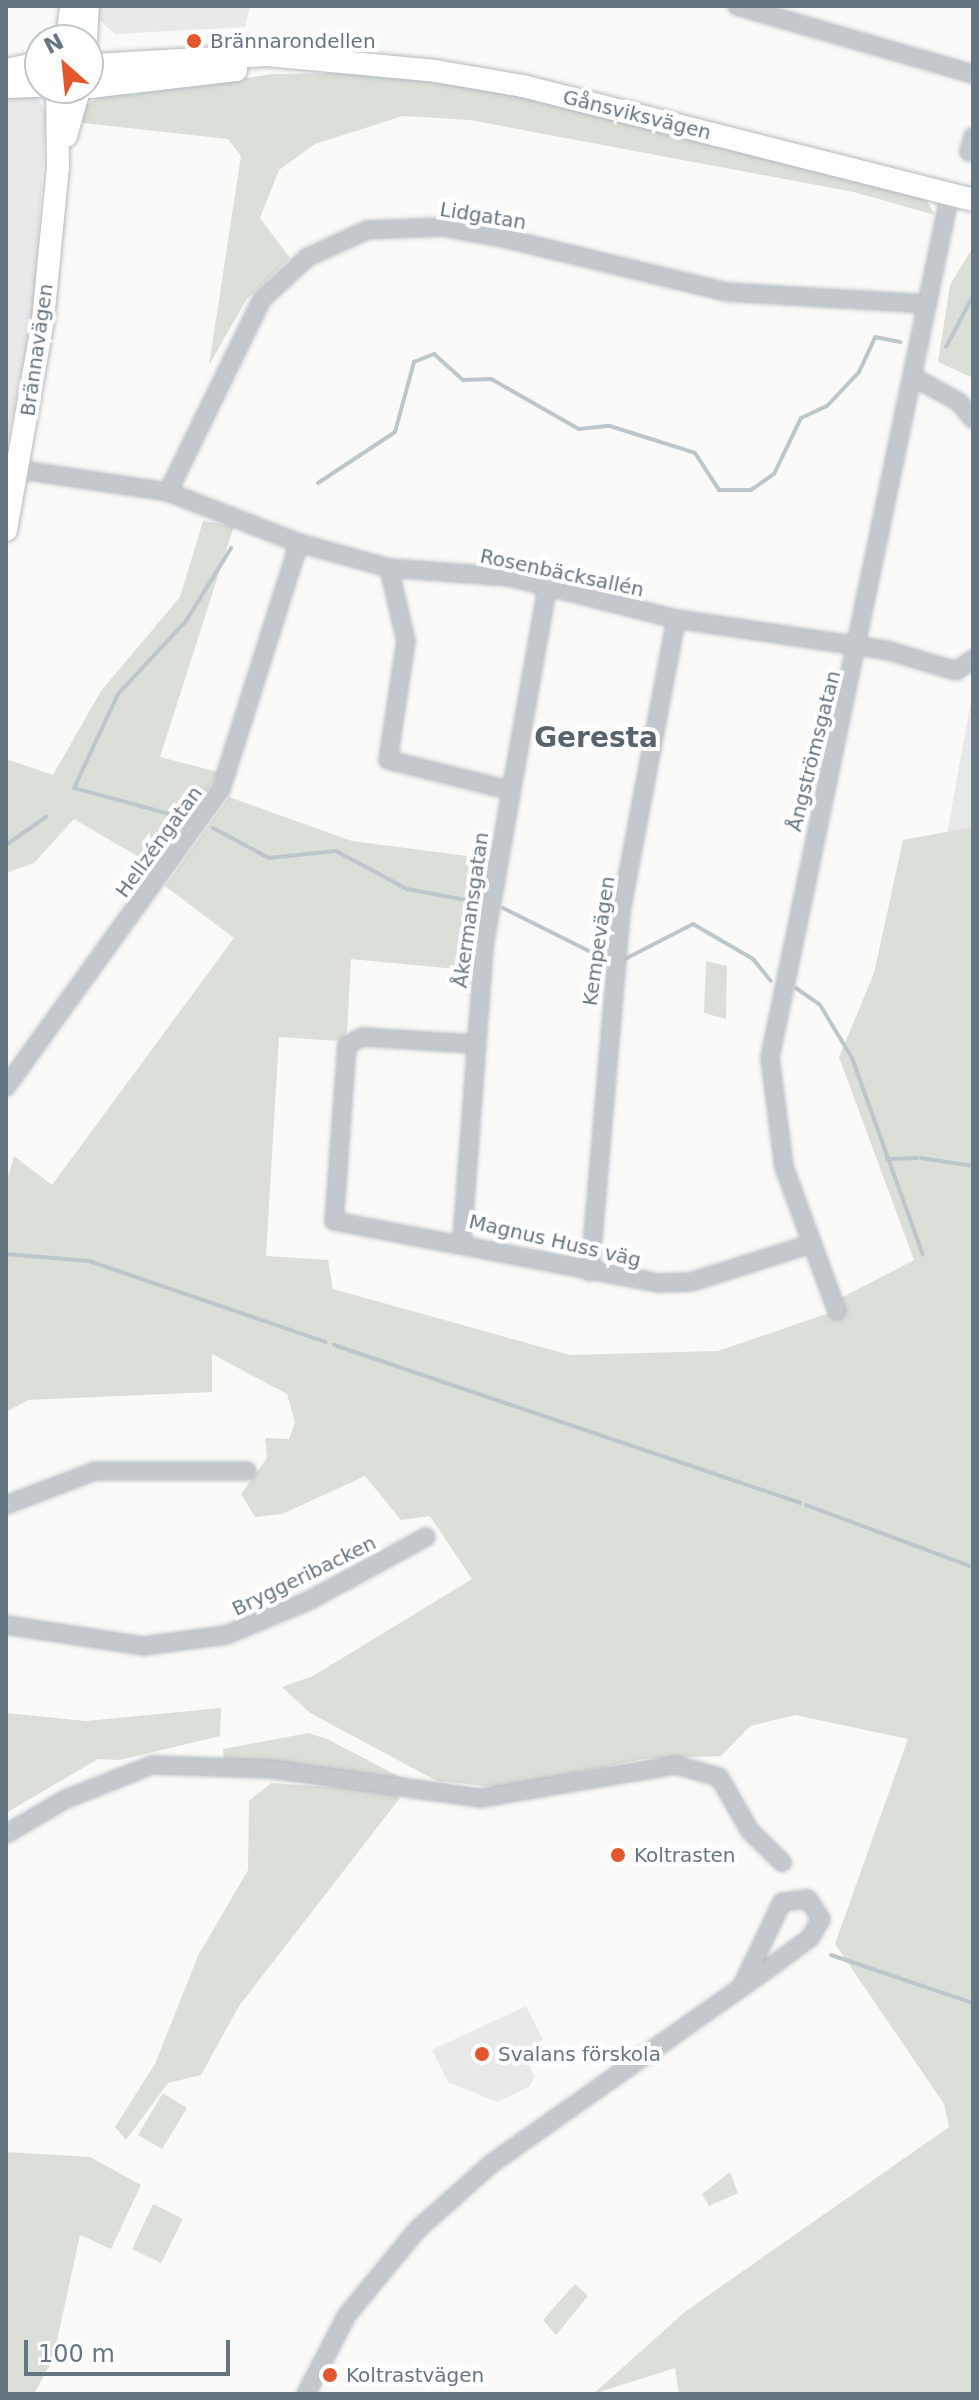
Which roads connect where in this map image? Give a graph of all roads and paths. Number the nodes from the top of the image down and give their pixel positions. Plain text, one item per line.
1 (737, 6) edge
2 (104, 59) edge
3 (296, 60) junction
4 (973, 74) edge
5 (104, 85) edge
6 (69, 104) edge
7 (950, 194) junction
8 (973, 200) edge
9 (928, 304) junction
10 (915, 378) junction
11 (973, 419) edge
12 (13, 468) edge
13 (168, 492) junction
14 (6, 530) edge
15 (299, 543) junction
16 (389, 568) junction
17 (547, 588) junction
18 (676, 619) junction
19 (861, 646) junction
20 (972, 661) edge
21 (509, 790) junction
22 (474, 1044) junction
23 (6, 1087) edge
24 (462, 1240) junction
25 (811, 1244) junction
26 (590, 1272) junction
27 (837, 1311) dead end
28 (247, 1471) dead end
29 (6, 1505) edge
30 (426, 1537) dead end
31 (6, 1625) edge
32 (6, 1834) edge
33 (782, 1862) dead end
34 (741, 1988) junction
35 (306, 2394) edge

1 - 4 street
2 - 3 main road, Gånsviksvägen
3 - 5 main road, Gånsviksvägen
3 - 7 main road, Gånsviksvägen
6 - 12 main road, Brännavägen
7 - 8 main road, Gånsviksvägen
7 - 9 street, Ångströmsgatan
9 - 10 street, Ångströmsgatan
9 - 13 street, Lidgatan
10 - 11 street
10 - 19 street, Ångströmsgatan
12 - 13 street, Rosenbäcksallén
12 - 14 main road, Brännavägen
13 - 15 street, Rosenbäcksallén
15 - 16 street, Rosenbäcksallén
15 - 23 street, Hellzéngatan
16 - 17 street, Rosenbäcksallén
16 - 21 street
17 - 18 street, Rosenbäcksallén
17 - 21 street, Åkermansgatan
18 - 19 street, Rosenbäcksallén
18 - 26 street, Kempevägen
19 - 20 street, Rosenbäcksallén
19 - 25 street, Ångströmsgatan
21 - 22 street, Åkermansgatan
22 - 24 street, Åkermansgatan
22 - 24 street, Magnus Huss väg
24 - 26 street, Magnus Huss väg
25 - 26 street, Magnus Huss väg
25 - 27 street, Ångströmsgatan
28 - 29 street
30 - 31 street, Bryggeribacken
32 - 33 street
34 - 34 street
34 - 35 street

